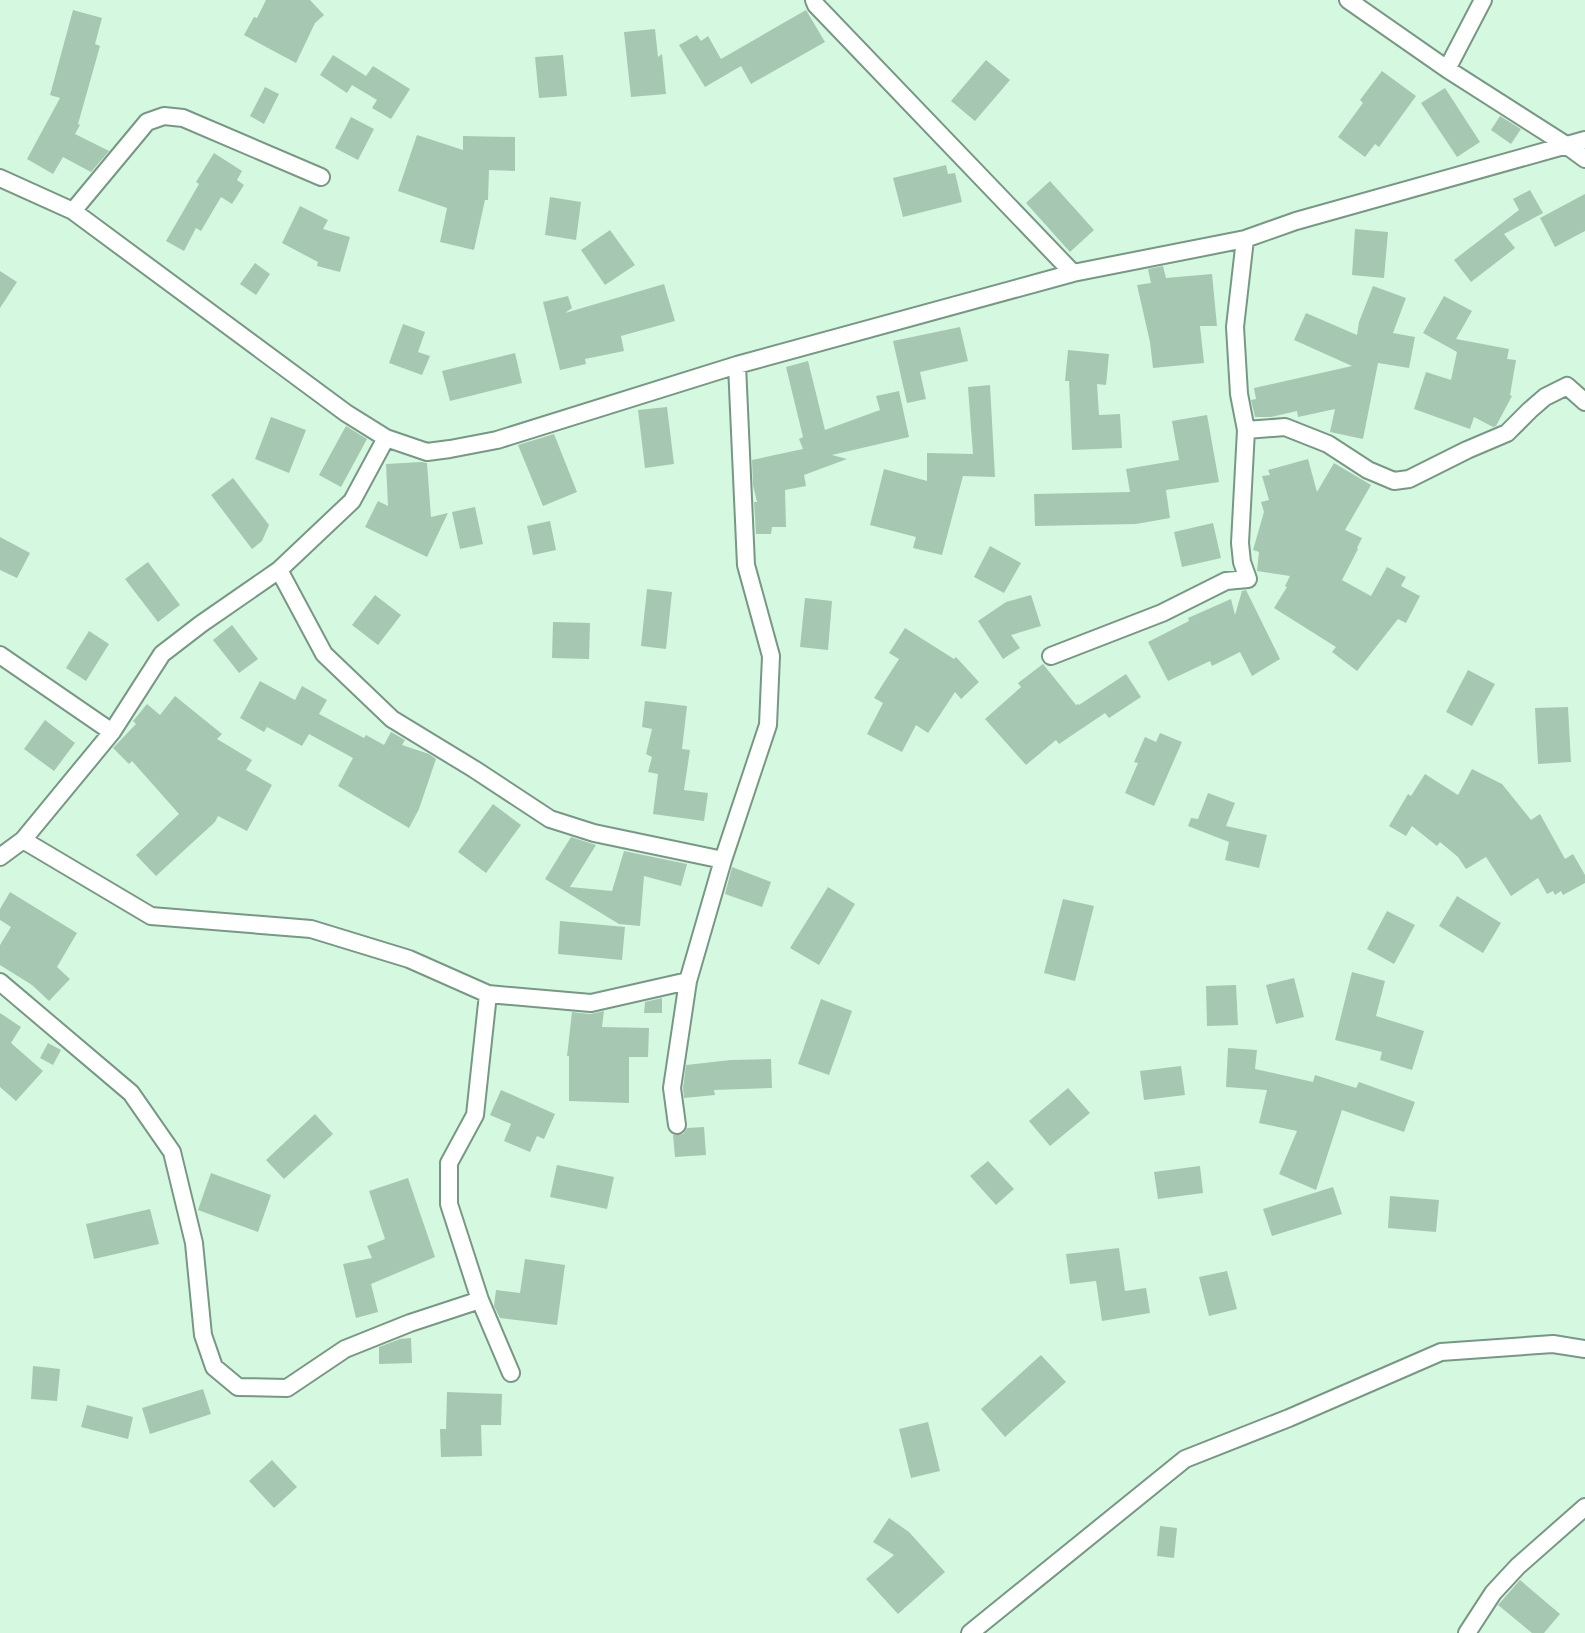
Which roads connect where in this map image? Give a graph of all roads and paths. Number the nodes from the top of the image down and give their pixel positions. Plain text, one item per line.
1 (814, 0) edge
2 (1348, 0) edge
3 (1483, 0) edge
4 (1447, 69) junction
5 (1585, 140) edge
6 (1566, 145) junction
7 (1585, 159) edge
8 (321, 177) dead end
9 (1, 180) edge
10 (73, 211) junction
11 (1245, 239) junction
12 (1073, 273) junction
13 (737, 365) junction
14 (1585, 402) edge
15 (1246, 430) junction
16 (386, 438) junction
17 (279, 570) junction
18 (0, 655) edge
19 (1051, 656) dead end
20 (112, 732) junction
21 (23, 840) junction
22 (0, 857) edge
23 (723, 860) junction
24 (688, 981) junction
25 (0, 982) edge
26 (488, 994) junction
27 (677, 1125) dead end
28 (480, 1300) junction
29 (1585, 1349) edge
30 (511, 1373) dead end
31 (1585, 1507) edge
32 (970, 1633) edge
33 (1467, 1633) edge

1 - 12 street
2 - 4 street
3 - 4 street
4 - 6 street
5 - 6 street
6 - 7 street
6 - 11 street
8 - 10 street
9 - 10 street
10 - 16 street
11 - 12 street
11 - 15 street
12 - 13 street
13 - 16 street
13 - 23 street
14 - 15 street
15 - 19 street
16 - 17 street
17 - 20 street
17 - 23 street
18 - 20 street
20 - 21 street
21 - 22 street
21 - 26 street
23 - 24 street
24 - 26 street
24 - 27 street
25 - 28 street
26 - 28 street
28 - 30 street
29 - 32 street
31 - 33 street

